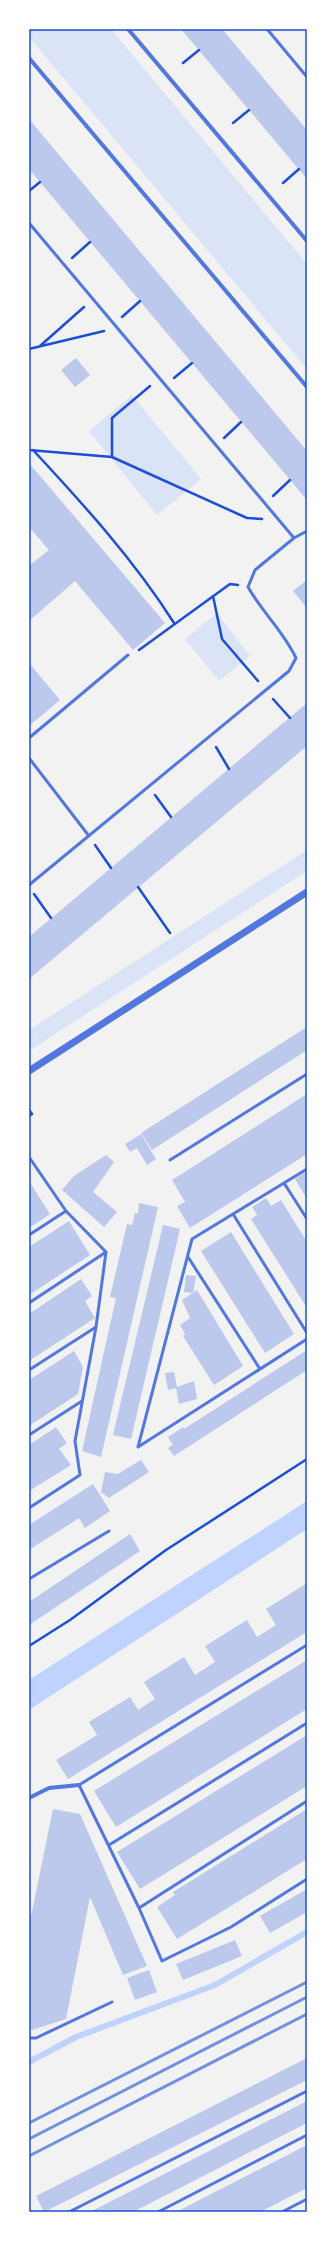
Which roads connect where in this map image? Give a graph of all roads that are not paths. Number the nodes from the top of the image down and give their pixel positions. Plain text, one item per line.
1 (128, 29) edge
2 (267, 29) edge
3 (29, 58) edge
4 (307, 77) edge
5 (29, 223) edge
6 (307, 241) edge
7 (307, 387) edge
8 (307, 531) edge
9 (294, 538) junction
10 (128, 655) road end
11 (29, 738) edge
12 (29, 758) edge
13 (89, 836) junction
14 (29, 886) edge
15 (307, 892) edge
16 (29, 1071) edge
17 (307, 1074) edge
18 (29, 1157) edge
19 (170, 1160) dead end
20 (34, 1164) junction
21 (29, 1167) edge
22 (307, 1169) edge
23 (284, 1183) junction
24 (66, 1211) junction
25 (233, 1214) junction
26 (307, 1219) edge
27 (29, 1235) edge
28 (106, 1252) junction
29 (188, 1257) junction
30 (29, 1303) edge
31 (96, 1327) junction
32 (307, 1332) edge
33 (307, 1339) edge
34 (260, 1369) junction
35 (29, 1370) edge
36 (82, 1401) junction
37 (29, 1435) edge
38 (29, 1508) edge
39 (109, 1530) dead end
40 (29, 1579) edge
41 (307, 1645) edge
42 (307, 1723) edge
43 (80, 1785) junction
44 (29, 1798) edge
45 (307, 1801) edge
46 (108, 1845) junction
47 (307, 1879) edge
48 (139, 1908) junction
49 (112, 2002) dead end
50 (29, 2038) edge
51 (307, 2091) edge
52 (307, 2136) edge
53 (307, 2199) edge
54 (69, 2212) edge
55 (158, 2212) edge
56 (282, 2212) edge

1 - 6 street
2 - 4 lane
3 - 7 street
5 - 9 lane
8 - 9 lane
9 - 13 lane
10 - 11 lane
12 - 13 lane
13 - 14 lane
15 - 16 street
17 - 19 lane
18 - 20 lane
20 - 21 lane
20 - 24 lane
22 - 23 lane
23 - 25 lane
23 - 26 lane
24 - 27 lane
24 - 28 lane
25 - 29 lane
25 - 32 lane
28 - 30 lane
28 - 31 lane
29 - 34 lane
29 - 34 lane
31 - 35 lane
31 - 36 lane
33 - 34 lane
36 - 37 lane
36 - 38 lane
39 - 40 lane
41 - 43 lane
42 - 46 lane
43 - 44 street
43 - 46 lane
45 - 48 lane
46 - 48 lane
47 - 48 lane
49 - 50 lane
51 - 54 lane
52 - 55 lane
53 - 56 lane

